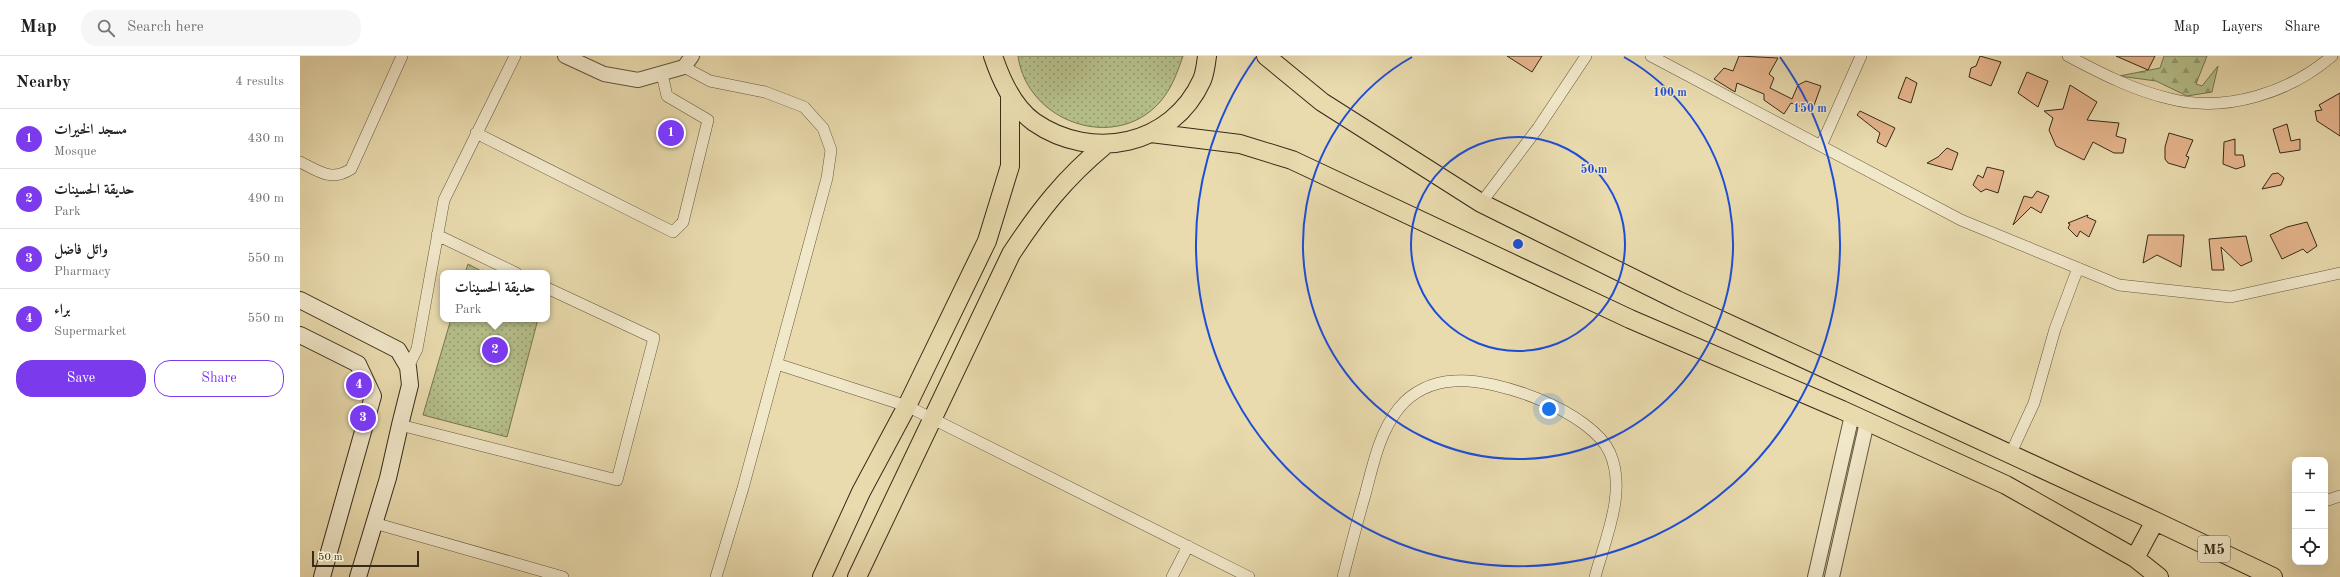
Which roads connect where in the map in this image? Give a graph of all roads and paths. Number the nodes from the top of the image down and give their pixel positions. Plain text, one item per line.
1 (402, 56) edge
2 (516, 56) edge
3 (565, 56) edge
4 (993, 56) edge
5 (1208, 56) edge
6 (1266, 56) edge
7 (1586, 56) edge
8 (1651, 56) edge
9 (1861, 56) edge
10 (2068, 56) edge
11 (2332, 56) edge
12 (688, 61) edge
13 (662, 74) junction
14 (1010, 96) junction
15 (476, 133) junction
16 (1151, 133) junction
17 (1105, 145) junction
18 (1821, 146) junction
19 (300, 162) edge
20 (1481, 203) junction
21 (437, 236) junction
22 (2078, 268) junction
23 (510, 270) edge
24 (2340, 273) edge
25 (550, 289) edge
26 (300, 300) edge
27 (300, 335) edge
28 (776, 364) junction
29 (408, 367) junction
30 (907, 406) junction
31 (1860, 418) junction
32 (933, 419) junction
33 (400, 425) junction
34 (2010, 455) junction
35 (2340, 496) edge
36 (2328, 500) edge
37 (2156, 521) junction
38 (374, 523) junction
39 (1188, 546) junction
40 (2135, 558) junction
41 (322, 577) edge
42 (358, 577) edge
43 (563, 577) edge
44 (716, 577) edge
45 (822, 577) edge
46 (858, 577) edge
47 (1172, 577) edge
48 (1249, 577) edge
49 (1343, 577) edge
50 (1595, 577) edge
51 (1815, 577) edge
52 (1832, 577) edge
53 (2159, 577) edge
54 (2273, 577) edge

1 - 19 street
2 - 15 street
3 - 13 street
4 - 14 main road
5 - 16 main road
6 - 20 main road
7 - 20 street
8 - 18 street
9 - 18 street
10 - 11 street
12 - 13 street
12 - 28 street
13 - 15 street
14 - 17 main road
14 - 30 main road
15 - 21 street
16 - 17 main road
16 - 31 main road
17 - 32 main road
18 - 22 street
20 - 34 main road
21 - 23 street
21 - 29 street
22 - 24 street
22 - 34 street
25 - 33 street
26 - 29 main road
27 - 41 main road
28 - 30 street
28 - 44 street
29 - 33 main road
30 - 32 street
30 - 45 main road
31 - 40 main road
31 - 51 street
31 - 52 street
32 - 39 street
32 - 46 main road
33 - 38 main road
34 - 37 main road
35 - 36 street
37 - 40 main road
37 - 54 main road, M5
38 - 42 main road
38 - 43 street
39 - 47 street
39 - 48 street
40 - 53 main road
49 - 50 street

